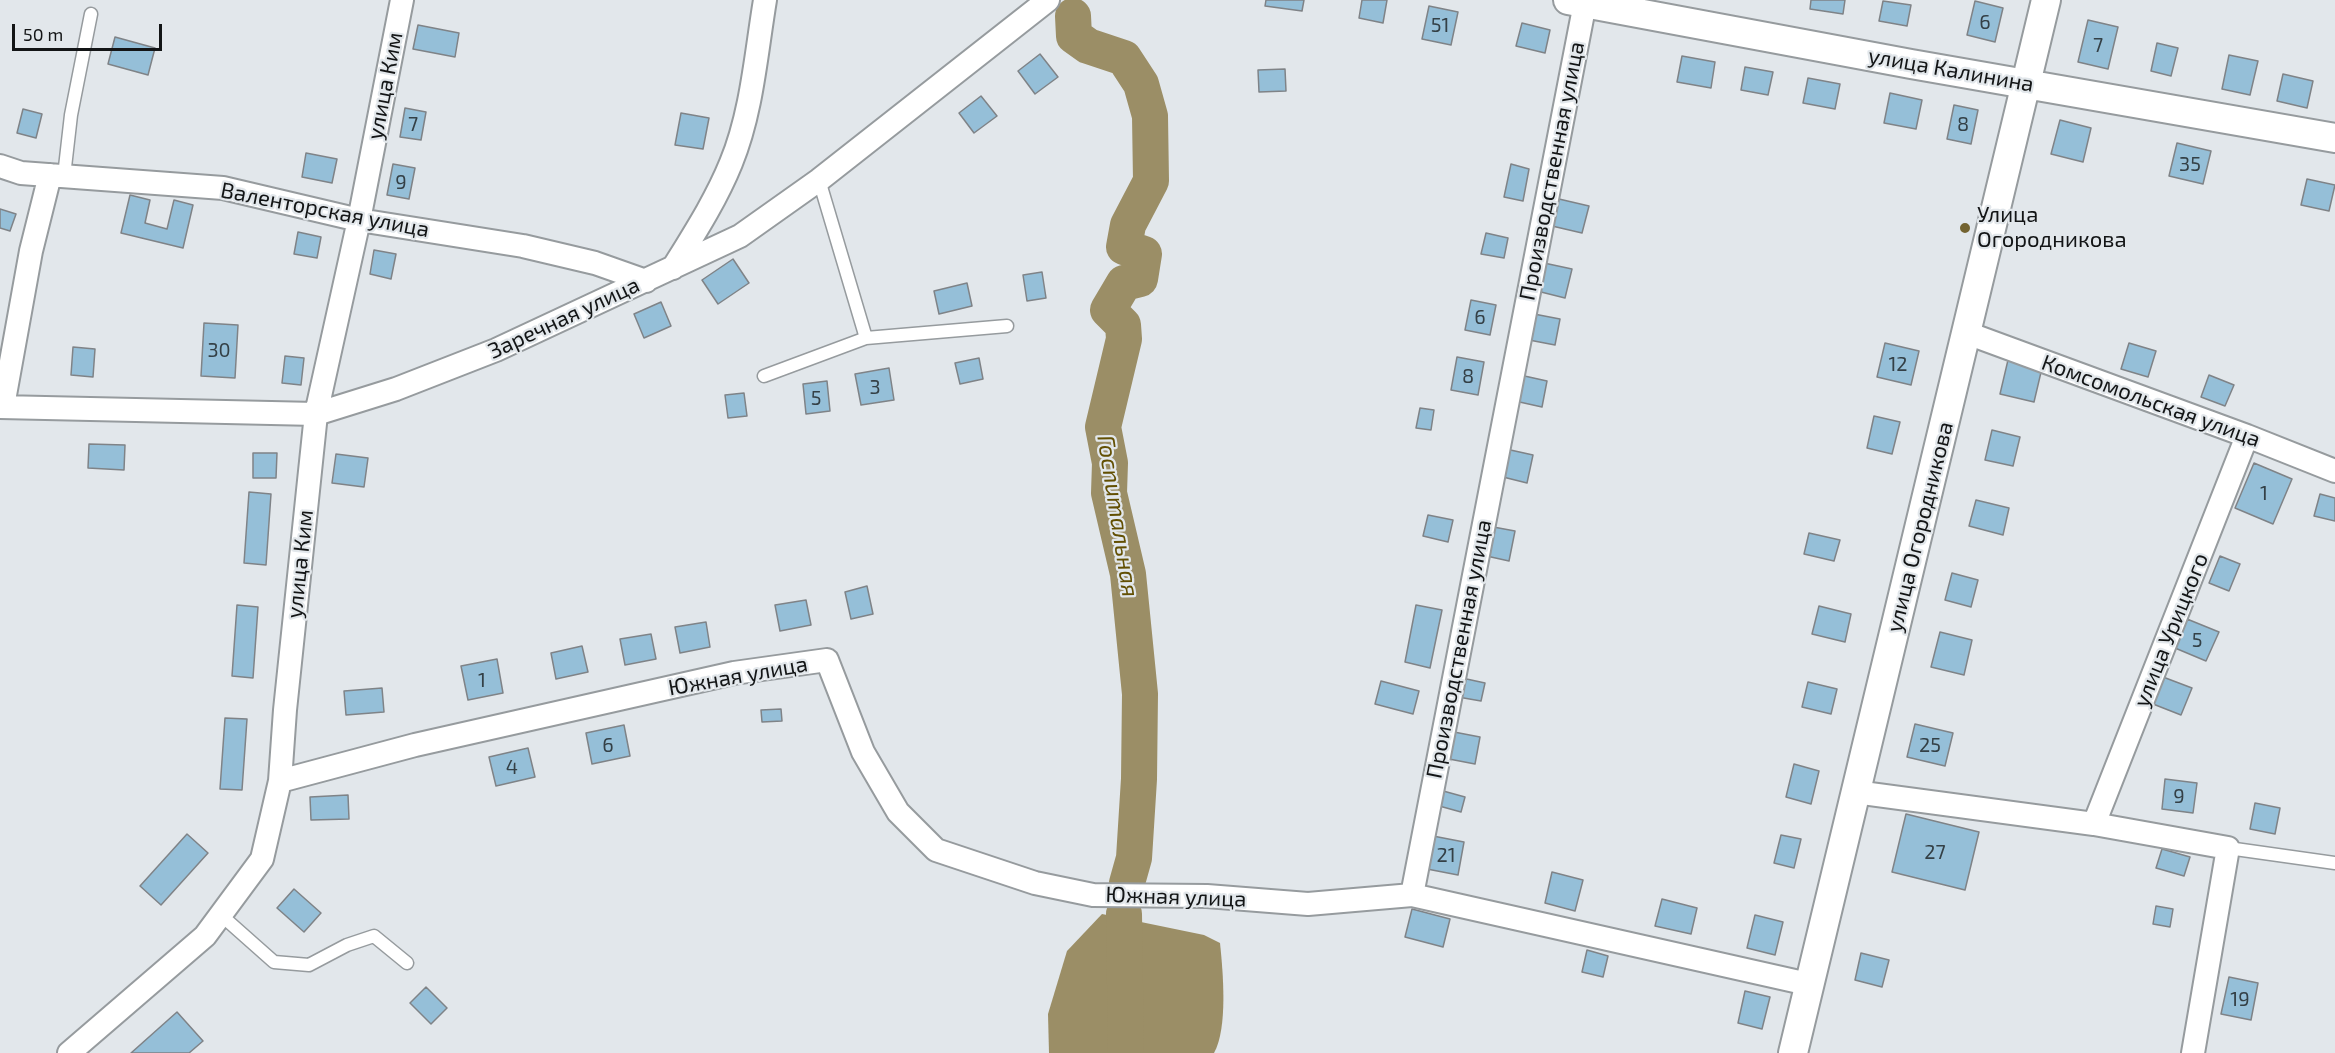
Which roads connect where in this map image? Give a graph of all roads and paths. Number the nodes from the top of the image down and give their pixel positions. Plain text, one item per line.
1 (402, 0) edge
2 (765, 0) edge
3 (1048, 0) edge
4 (2046, 0) edge
5 (1576, 2) edge
6 (91, 14) dead end
7 (2028, 84) junction
8 (2335, 138) edge
9 (0, 166) edge
10 (57, 176) junction
11 (819, 180) junction
12 (360, 220) junction
13 (673, 268) junction
14 (646, 281) junction
15 (1007, 326) dead end
16 (1967, 333) junction
17 (866, 338) junction
18 (764, 376) dead end
19 (1, 406) edge
20 (316, 414) junction
21 (2247, 436) junction
22 (2335, 471) edge
23 (280, 781) junction
24 (1855, 792) junction
25 (2094, 824) junction
26 (2228, 848) junction
27 (2335, 863) edge
28 (1412, 895) junction
29 (221, 915) junction
30 (407, 963) dead end
31 (1808, 984) junction
32 (69, 1053) edge
33 (1793, 1053) edge
34 (2193, 1053) edge

1 - 12 street, улица Ким
2 - 13 street
3 - 11 street, Заречная улица
4 - 7 street, улица Огородникова
5 - 7 street, улица Калинина
5 - 28 street, Производственная улица
6 - 10 lane
7 - 8 street, улица Калинина
7 - 16 street, улица Огородникова
9 - 10 street, Валенторская улица
10 - 12 street, Валенторская улица
10 - 19 street
11 - 13 street, Заречная улица
11 - 17 lane
12 - 14 street, Валенторская улица
12 - 20 street, улица Ким
13 - 14 street, Заречная улица
14 - 20 street, Заречная улица
15 - 17 lane
16 - 21 street, Комсомольская улица
16 - 24 street, улица Огородникова
17 - 18 lane
19 - 20 street, Заречная улица
20 - 23 street, улица Ким
21 - 22 street, Комсомольская улица
21 - 25 street, улица Урицкого
23 - 28 street, Южная улица
23 - 29 street, улица Ким
24 - 25 street
24 - 31 street, улица Огородникова
25 - 26 street
26 - 27 lane
26 - 34 street
28 - 31 street
29 - 30 lane
29 - 32 street, улица Ким
31 - 33 street, улица Огородникова

